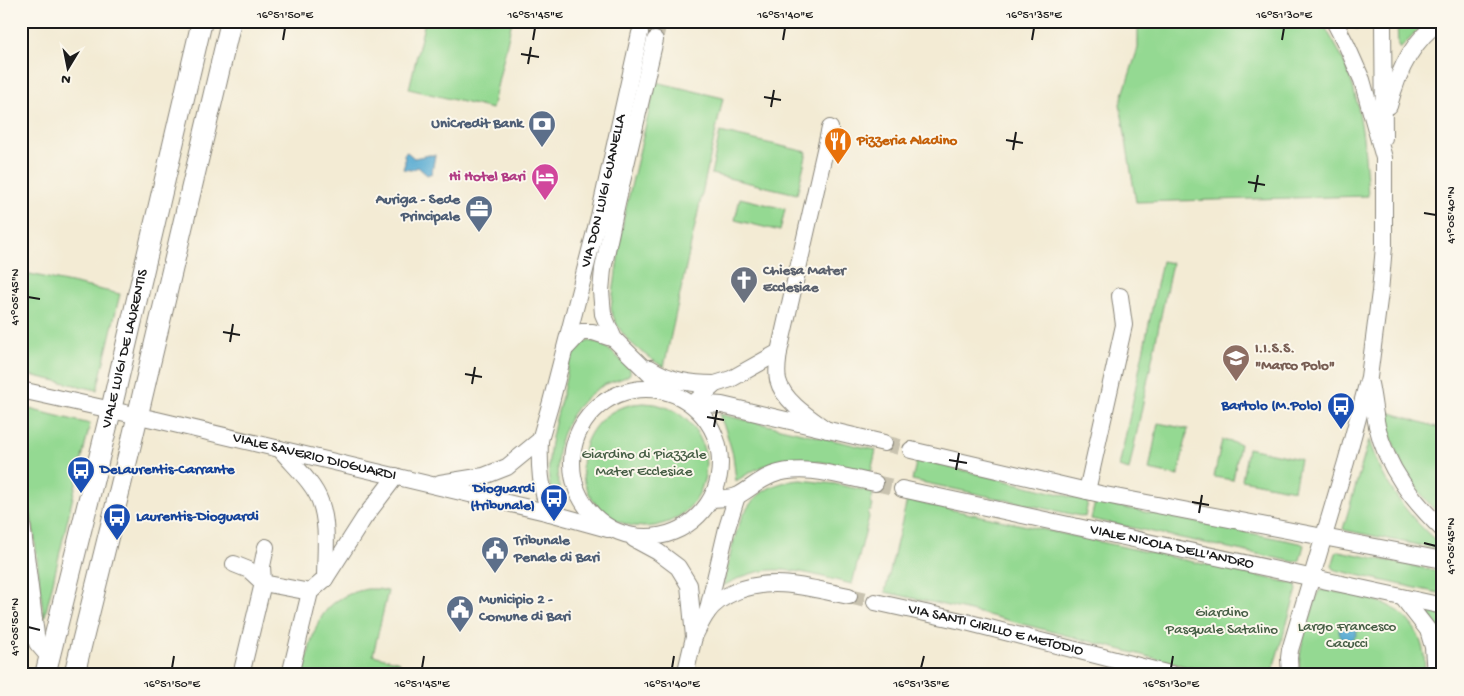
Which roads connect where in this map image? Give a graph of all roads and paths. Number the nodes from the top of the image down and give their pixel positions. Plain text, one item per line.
1 (202, 21) edge
2 (231, 21) edge
3 (1334, 21) edge
4 (1383, 21) edge
5 (1441, 21) edge
6 (830, 128) dead end
7 (1383, 128) junction
8 (1384, 158) junction
9 (1120, 296) dead end
10 (614, 339) junction
11 (565, 349) junction
12 (778, 352) junction
13 (630, 356) junction
14 (1369, 376) junction
15 (715, 384) junction
16 (21, 390) edge
17 (668, 392) junction
18 (694, 403) junction
19 (111, 410) junction
20 (138, 416) junction
21 (827, 430) junction
22 (540, 440) junction
23 (884, 443) tunnel mouth
24 (280, 449) junction
25 (911, 450) tunnel mouth
26 (396, 476) junction
27 (875, 483) tunnel mouth
28 (427, 484) junction
29 (902, 489) tunnel mouth
30 (1087, 491) junction
31 (737, 496) junction
32 (712, 499) junction
33 (550, 513) junction
34 (21, 516) edge
35 (608, 530) junction
36 (1443, 530) edge
37 (1324, 537) junction
38 (632, 538) junction
39 (266, 547) dead end
40 (1443, 560) edge
41 (234, 564) dead end
42 (1312, 577) junction
43 (325, 579) junction
44 (263, 583) junction
45 (689, 585) junction
46 (310, 592) junction
47 (712, 592) junction
48 (849, 596) tunnel mouth
49 (1403, 598) junction
50 (875, 602) tunnel mouth
51 (1443, 606) edge
52 (707, 612) junction
53 (694, 637) junction
54 (1443, 663) edge
55 (47, 666) edge
56 (76, 669) edge
57 (241, 675) edge
58 (290, 675) edge
59 (685, 675) edge
60 (1174, 675) edge
61 (1290, 675) edge
62 (1435, 675) edge

1 - 19 street, VIALE LUIGI DE LAURENTIS
2 - 20 street, VIALE LUIGI DE LAURENTIS
3 - 8 street
4 - 7 street
5 - 7 street
6 - 12 street
7 - 8 street
8 - 14 street
9 - 30 street
10 - 11 street
10 - 11 street, VIA DON LUIGI GUANELLA
10 - 13 street, VIA DON LUIGI GUANELLA
11 - 22 street, VIA DON LUIGI GUANELLA
12 - 15 street
12 - 21 street
13 - 15 street
13 - 17 street, VIA DON LUIGI GUANELLA
14 - 36 street
14 - 37 street
15 - 18 street
16 - 19 street, VIALE SAVERIO DIOGUARDI
17 - 18 street
17 - 35 street
18 - 21 street
18 - 32 street
19 - 20 street, VIALE SAVERIO DIOGUARDI
19 - 55 street, VIALE LUIGI DE LAURENTIS
20 - 24 street, VIALE SAVERIO DIOGUARDI
20 - 56 street, VIALE LUIGI DE LAURENTIS
21 - 23 street
22 - 28 street
22 - 33 street, VIA DON LUIGI GUANELLA
24 - 26 street, VIALE SAVERIO DIOGUARDI
24 - 43 street
25 - 30 street
26 - 28 street, VIALE SAVERIO DIOGUARDI
26 - 43 street
27 - 31 street
28 - 33 street, VIALE SAVERIO DIOGUARDI
29 - 42 street, VIALE NICOLA DELL'ANDRO
30 - 37 street
31 - 32 street
31 - 47 street
32 - 38 street
33 - 35 street, VIALE SAVERIO DIOGUARDI
34 - 55 street
35 - 38 street
37 - 40 street
37 - 42 street
38 - 45 street
39 - 44 street
41 - 44 street
42 - 49 street, VIALE NICOLA DELL'ANDRO
42 - 61 street
43 - 46 street
44 - 46 street
44 - 57 street
45 - 47 street
45 - 53 street
46 - 58 street
47 - 52 street
48 - 52 street
49 - 51 street, VIALE NICOLA DELL'ANDRO
49 - 62 street
50 - 60 street, VIA SANTI CIRILLO E METODIO
52 - 53 street
53 - 59 street
54 - 62 street
55 - 56 street

